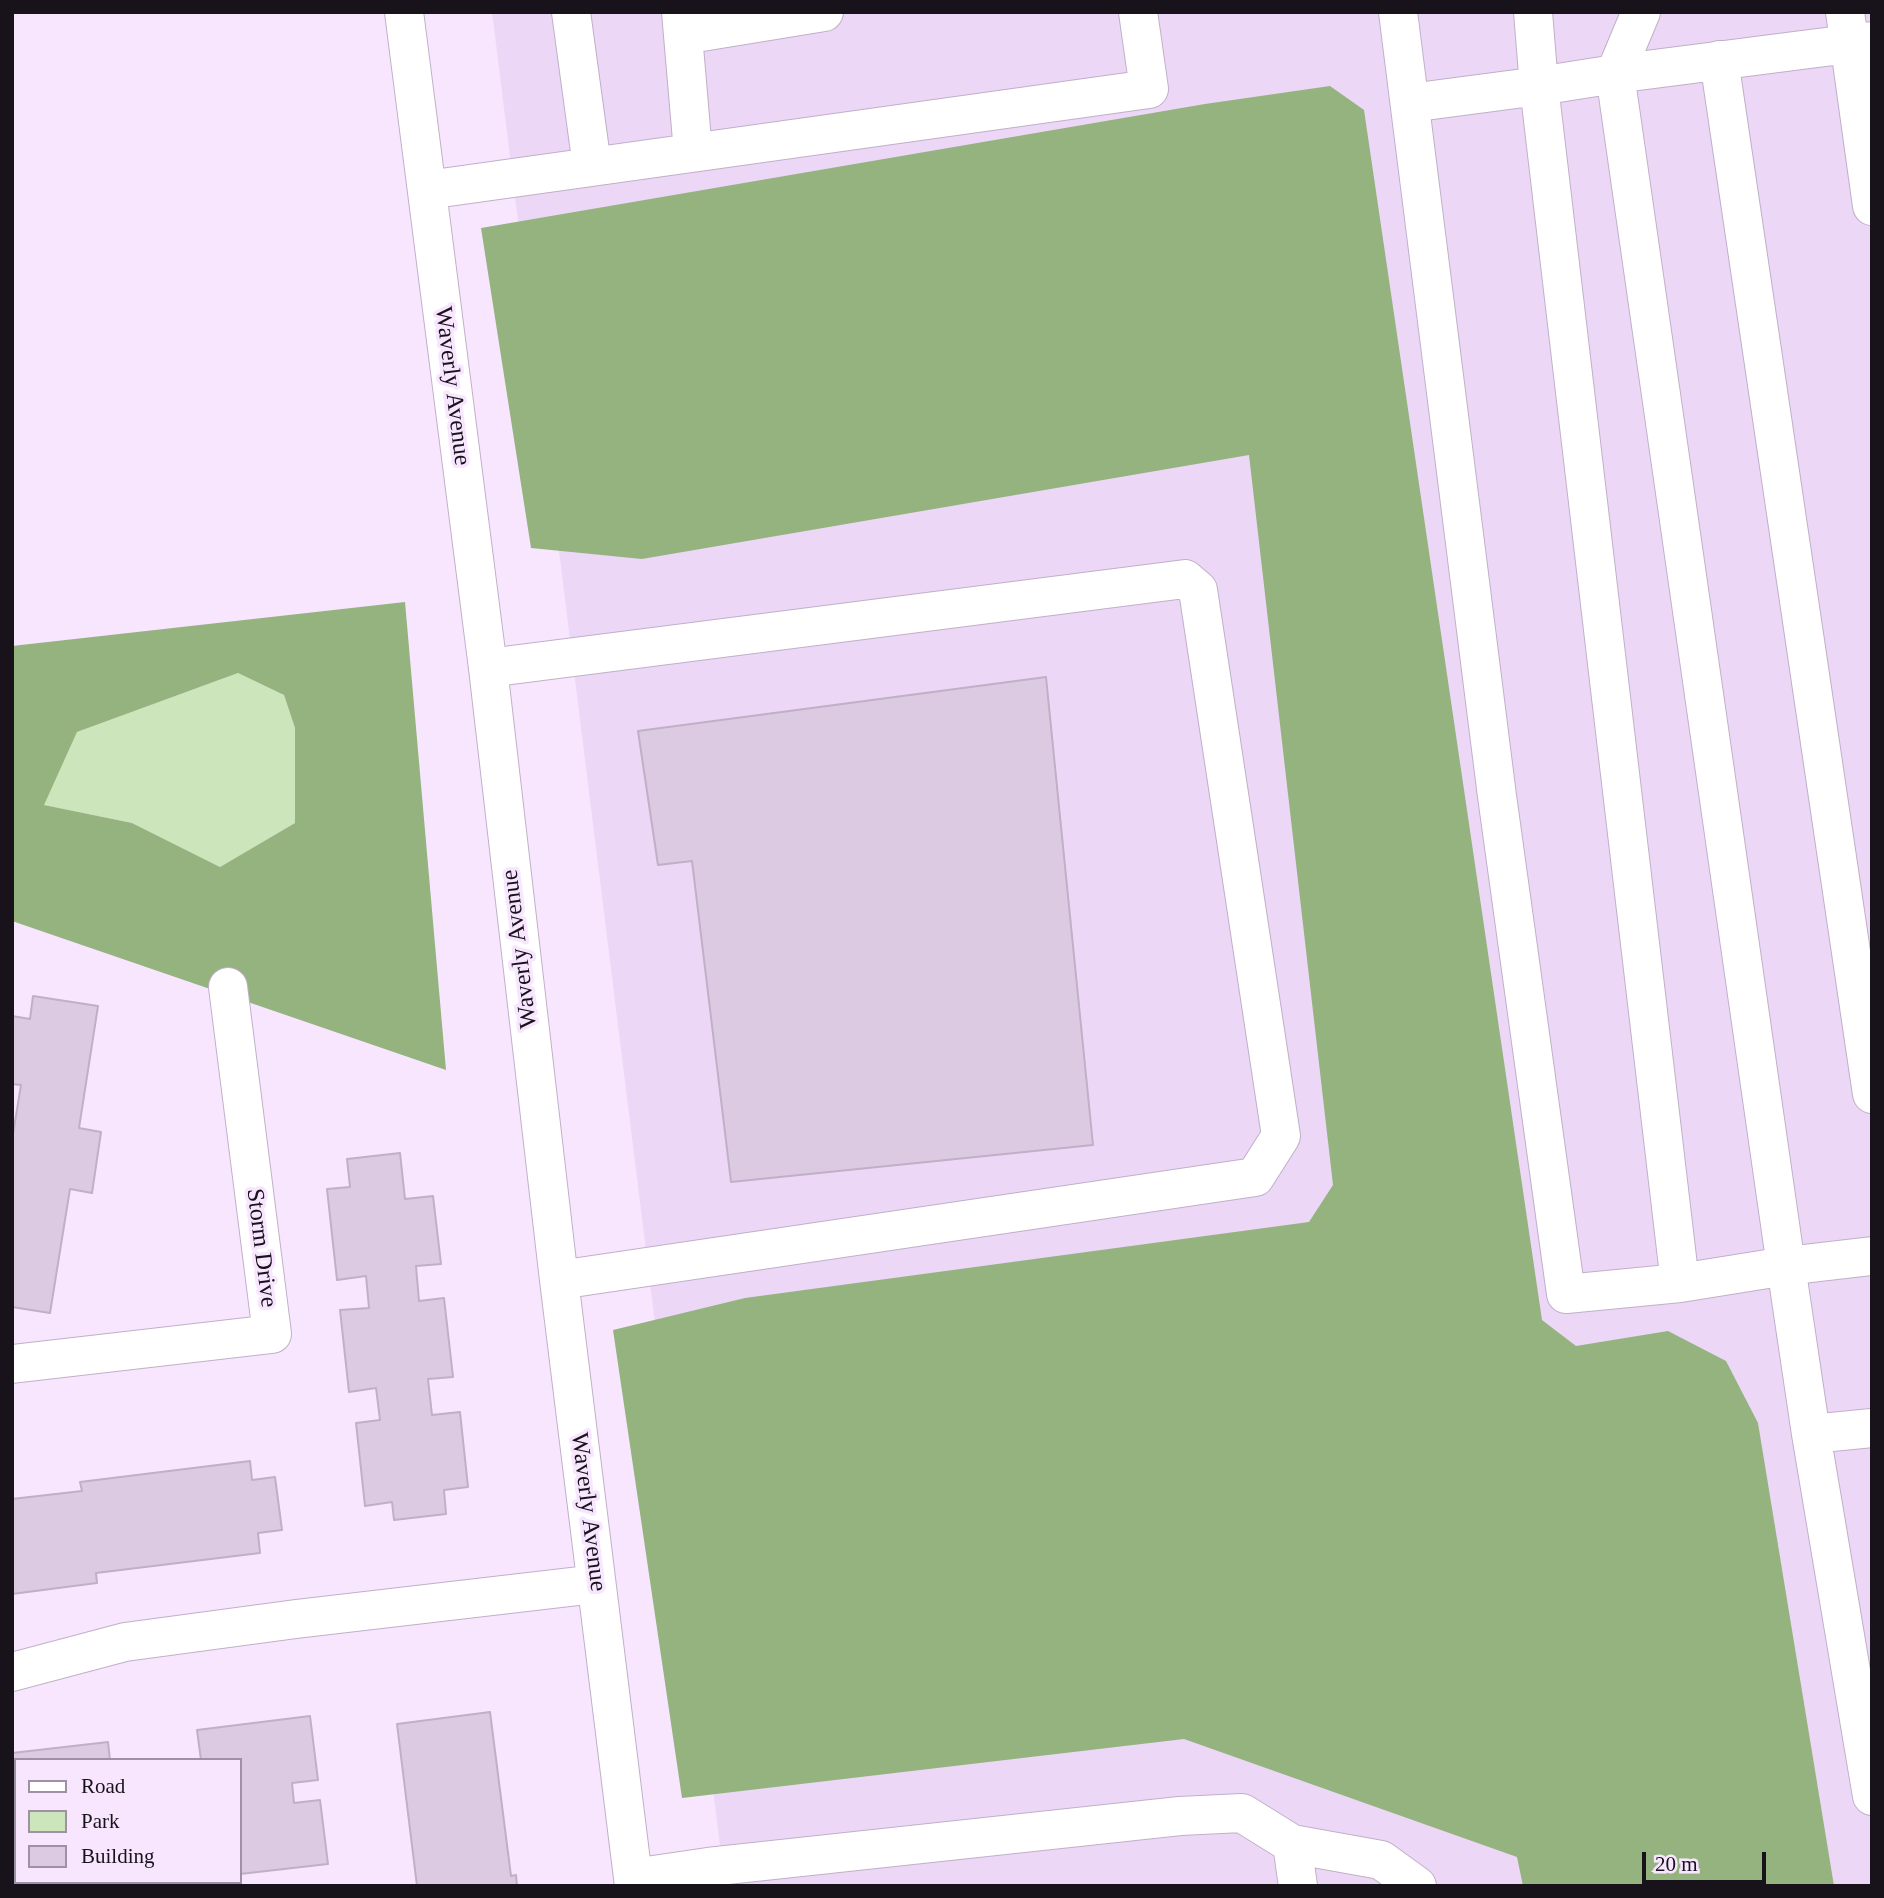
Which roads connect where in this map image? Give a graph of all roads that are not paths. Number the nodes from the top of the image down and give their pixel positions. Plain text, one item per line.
1 (404, 12) edge
2 (571, 12) edge
3 (824, 12) edge
4 (1138, 12) edge
5 (1398, 12) edge
6 (1533, 12) edge
7 (1641, 12) edge
8 (682, 24) edge
9 (1856, 32) edge
10 (1719, 60) junction
11 (1615, 74) junction
12 (1539, 86) junction
13 (1410, 103) junction
14 (693, 152) junction
15 (592, 166) junction
16 (427, 190) junction
17 (1872, 206) edge
18 (488, 668) junction
19 (228, 987) dead end
20 (1872, 1094) edge
21 (1872, 1256) edge
22 (1786, 1266) junction
23 (559, 1280) junction
24 (1680, 1283) junction
25 (12, 1364) edge
26 (1872, 1429) edge
27 (1811, 1434) junction
28 (596, 1584) junction
29 (12, 1672) edge
30 (1872, 1796) edge
31 (1292, 1844) junction
32 (634, 1882) edge
33 (1298, 1886) edge
34 (1417, 1886) edge

1 - 16 street, Waverly Avenue
2 - 15 street
3 - 8 street
4 - 14 street
5 - 13 street
6 - 12 street
7 - 11 street
8 - 14 street
9 - 10 street
9 - 17 street
10 - 11 street
10 - 20 street
11 - 12 street
11 - 22 street
12 - 13 street
12 - 24 street
13 - 24 street
14 - 15 street
15 - 16 street
16 - 18 street, Waverly Avenue
18 - 23 street, Waverly Avenue
18 - 23 street
19 - 25 street, Storm Drive
21 - 22 street
22 - 24 street
22 - 27 street
23 - 28 street, Waverly Avenue
26 - 27 street
27 - 30 street
28 - 29 street
28 - 32 street, Waverly Avenue
31 - 32 street
31 - 33 street
31 - 34 street

